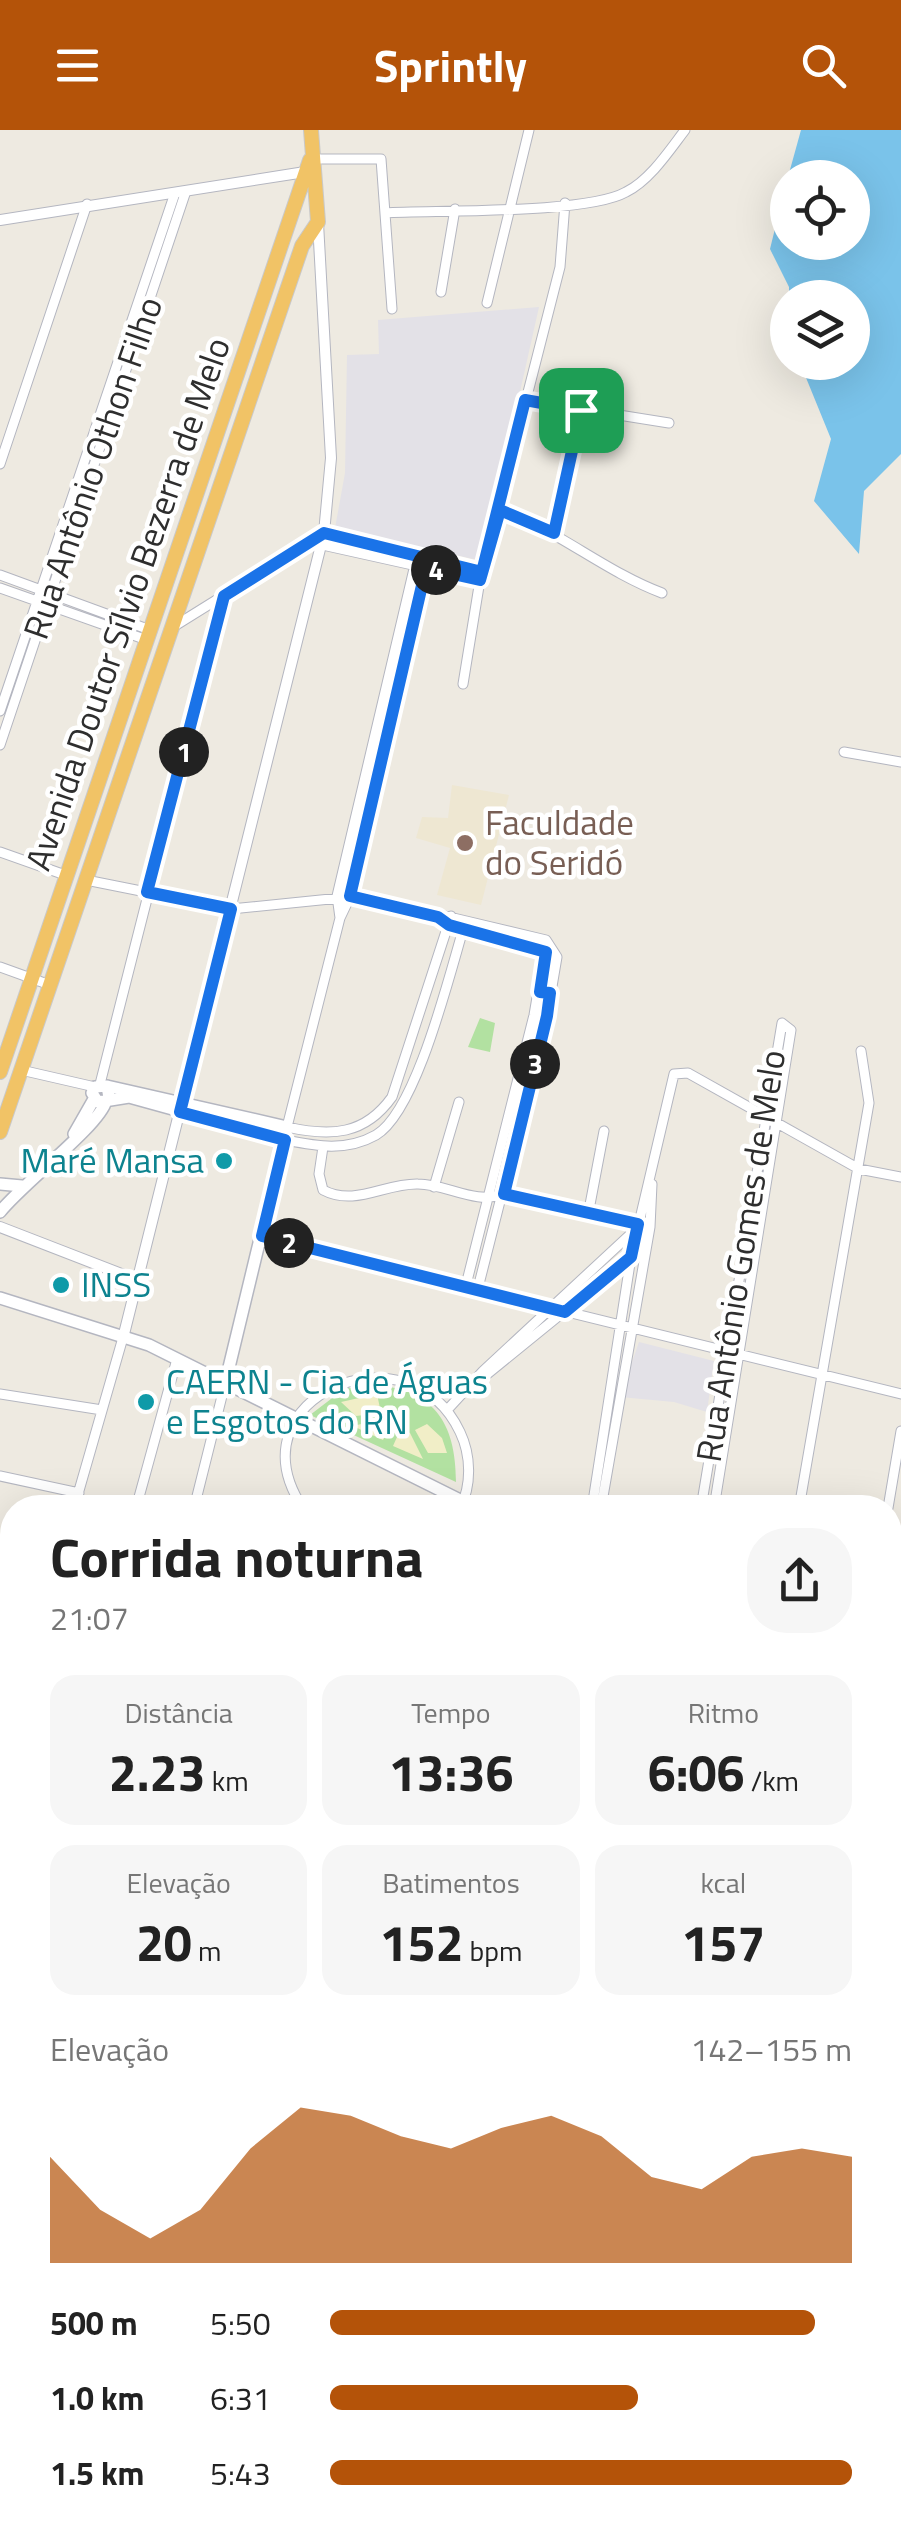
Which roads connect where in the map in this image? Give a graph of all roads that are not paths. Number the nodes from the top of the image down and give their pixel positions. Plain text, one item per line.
1 (311, 130) edge
2 (529, 130) edge
3 (685, 130) edge
4 (310, 162) junction
5 (180, 192) junction
6 (87, 204) junction
7 (565, 204) junction
8 (512, 208) junction
9 (455, 209) junction
10 (386, 213) junction
11 (0, 220) edge
12 (318, 222) junction
13 (285, 236) junction
14 (302, 246) junction
15 (441, 292) dead end
16 (487, 303) dead end
17 (392, 308) dead end
18 (525, 400) junction
19 (581, 410) junction
20 (669, 423) dead end
21 (0, 464) edge
22 (500, 510) junction
23 (554, 533) junction
24 (322, 538) junction
25 (422, 562) junction
26 (0, 575) edge
27 (481, 576) junction
28 (0, 588) edge
29 (46, 591) junction
30 (662, 592) dead end
31 (224, 596) junction
32 (42, 602) junction
33 (171, 628) junction
34 (148, 635) junction
35 (463, 684) dead end
36 (0, 711) edge
37 (0, 744) edge
38 (844, 752) dead end
39 (901, 762) edge
40 (0, 852) edge
41 (68, 876) junction
42 (86, 880) junction
43 (147, 892) junction
44 (337, 896) junction
45 (350, 896) junction
46 (231, 909) junction
47 (340, 918) junction
48 (450, 920) junction
49 (465, 924) junction
50 (0, 966) edge
51 (32, 979) junction
52 (50, 986) junction
53 (545, 992) junction
54 (861, 1051) dead end
55 (21, 1070) junction
56 (0, 1072) edge
57 (102, 1093) junction
58 (459, 1102) dead end
59 (181, 1108) junction
60 (764, 1116) junction
61 (776, 1122) junction
62 (604, 1131) dead end
63 (0, 1132) edge
64 (286, 1133) junction
65 (323, 1147) junction
66 (859, 1169) junction
67 (901, 1177) edge
68 (652, 1181) junction
69 (0, 1184) edge
70 (22, 1186) junction
71 (434, 1186) junction
72 (753, 1187) junction
73 (765, 1190) junction
74 (497, 1197) junction
75 (0, 1212) edge
76 (588, 1216) junction
77 (638, 1225) junction
78 (0, 1227) edge
79 (650, 1227) junction
80 (262, 1236) junction
81 (744, 1241) junction
82 (756, 1243) junction
83 (631, 1257) junction
84 (644, 1260) junction
85 (137, 1280) junction
86 (466, 1285) junction
87 (478, 1288) junction
88 (735, 1297) junction
89 (0, 1298) edge
90 (747, 1298) junction
91 (548, 1308) junction
92 (565, 1312) junction
93 (626, 1326) junction
94 (124, 1334) junction
95 (726, 1352) junction
96 (738, 1355) junction
97 (177, 1359) junction
98 (820, 1375) junction
99 (224, 1384) junction
100 (472, 1385) junction
101 (0, 1394) edge
102 (901, 1394) edge
103 (448, 1409) junction
104 (102, 1410) junction
105 (295, 1417) junction
106 (714, 1424) junction
107 (727, 1426) junction
108 (901, 1432) edge
109 (707, 1471) junction
110 (719, 1473) junction
111 (0, 1476) edge
112 (78, 1492) junction
113 (77, 1495) edge
114 (140, 1495) edge
115 (197, 1495) edge
116 (298, 1495) edge
117 (447, 1495) edge
118 (467, 1495) edge
119 (594, 1495) edge
120 (603, 1495) edge
121 (703, 1495) edge
122 (716, 1495) edge
123 (801, 1495) edge
124 (890, 1495) edge

1 - 4 highway
2 - 8 street
3 - 7 street
4 - 5 street
4 - 10 street
4 - 12 highway
4 - 13 highway, Avenida Doutor Sílvio Bezerra de Melo
5 - 6 street
5 - 29 street, Rua Antônio Othon Filho
6 - 11 street
6 - 21 street
7 - 8 street
7 - 18 street
8 - 9 street
8 - 16 street
9 - 10 street
9 - 15 street
10 - 17 street
12 - 14 highway, Avenida Doutor Sílvio Bezerra de Melo
12 - 24 street
13 - 14 highway
13 - 34 highway, Avenida Doutor Sílvio Bezerra de Melo
14 - 33 highway, Avenida Doutor Sílvio Bezerra de Melo
18 - 19 street
18 - 22 street
19 - 20 street
19 - 23 street
22 - 23 street
22 - 27 street
23 - 30 street
24 - 25 street
24 - 31 street
24 - 46 street
25 - 27 street
25 - 44 street
25 - 45 street
26 - 29 street
27 - 35 street
28 - 32 street
29 - 32 street, Rua Antônio Othon Filho
29 - 34 street
31 - 33 street
31 - 43 street
32 - 34 street
32 - 36 street, Rua Antônio Othon Filho
32 - 37 street, Rua Antônio Othon Filho
33 - 42 highway, Avenida Doutor Sílvio Bezerra de Melo
34 - 41 highway, Avenida Doutor Sílvio Bezerra de Melo
38 - 39 street
40 - 41 street
41 - 51 highway, Avenida Doutor Sílvio Bezerra de Melo
42 - 43 street
42 - 52 highway, Avenida Doutor Sílvio Bezerra de Melo
43 - 46 street
43 - 57 street
44 - 45 street
44 - 46 street
44 - 47 street
45 - 47 street
45 - 48 street
46 - 59 street
47 - 64 street
48 - 49 street
48 - 64 street
49 - 53 street
49 - 65 street
50 - 51 street
51 - 52 street
51 - 56 highway, Avenida Doutor Sílvio Bezerra de Melo
52 - 55 highway, Avenida Doutor Sílvio Bezerra de Melo
53 - 74 street
53 - 74 street
54 - 66 street
55 - 57 street
55 - 63 highway, Avenida Doutor Sílvio Bezerra de Melo
57 - 59 main road
57 - 70 main road
58 - 71 street
59 - 64 main road
59 - 85 street
60 - 61 street
60 - 61 street, Rua Antônio Gomes de Melo
60 - 68 street
60 - 72 street, Rua Antônio Gomes de Melo
61 - 66 street
61 - 73 street, Rua Antônio Gomes de Melo
62 - 76 street
64 - 65 street
64 - 80 main road
65 - 71 street
66 - 67 street
66 - 98 street
68 - 77 street
68 - 79 street
69 - 70 main road
70 - 75 main road
71 - 74 street
72 - 73 street
72 - 81 street, Rua Antônio Gomes de Melo
73 - 82 street, Rua Antônio Gomes de Melo
74 - 76 street
74 - 86 street
74 - 87 street
76 - 77 street
77 - 79 street
77 - 83 street
77 - 91 street
78 - 85 street
79 - 84 street
80 - 86 street
80 - 99 main road
81 - 82 street
81 - 88 street, Rua Antônio Gomes de Melo
82 - 90 street, Rua Antônio Gomes de Melo
83 - 84 street
83 - 92 street
83 - 93 street
84 - 93 street
85 - 94 street
86 - 87 street
87 - 91 street
88 - 90 street
88 - 95 street, Rua Antônio Gomes de Melo
89 - 94 main road
90 - 96 street, Rua Antônio Gomes de Melo
91 - 92 street
91 - 100 street
92 - 93 street
92 - 100 street
93 - 95 street
93 - 119 street
93 - 120 street
94 - 97 main road
94 - 104 street
95 - 96 street
95 - 106 street, Rua Antônio Gomes de Melo
96 - 98 street
96 - 107 street, Rua Antônio Gomes de Melo
97 - 99 main road
97 - 114 street
98 - 102 street
98 - 123 street
99 - 105 main road
99 - 115 street
100 - 103 street
101 - 104 street
103 - 105 street
103 - 118 street
104 - 112 street
105 - 116 street
105 - 117 main road
106 - 107 street
106 - 109 street, Rua Antônio Gomes de Melo
107 - 110 street, Rua Antônio Gomes de Melo
108 - 124 street
109 - 110 street
109 - 121 street, Rua Antônio Gomes de Melo
110 - 122 street, Rua Antônio Gomes de Melo
111 - 112 street
112 - 113 street

